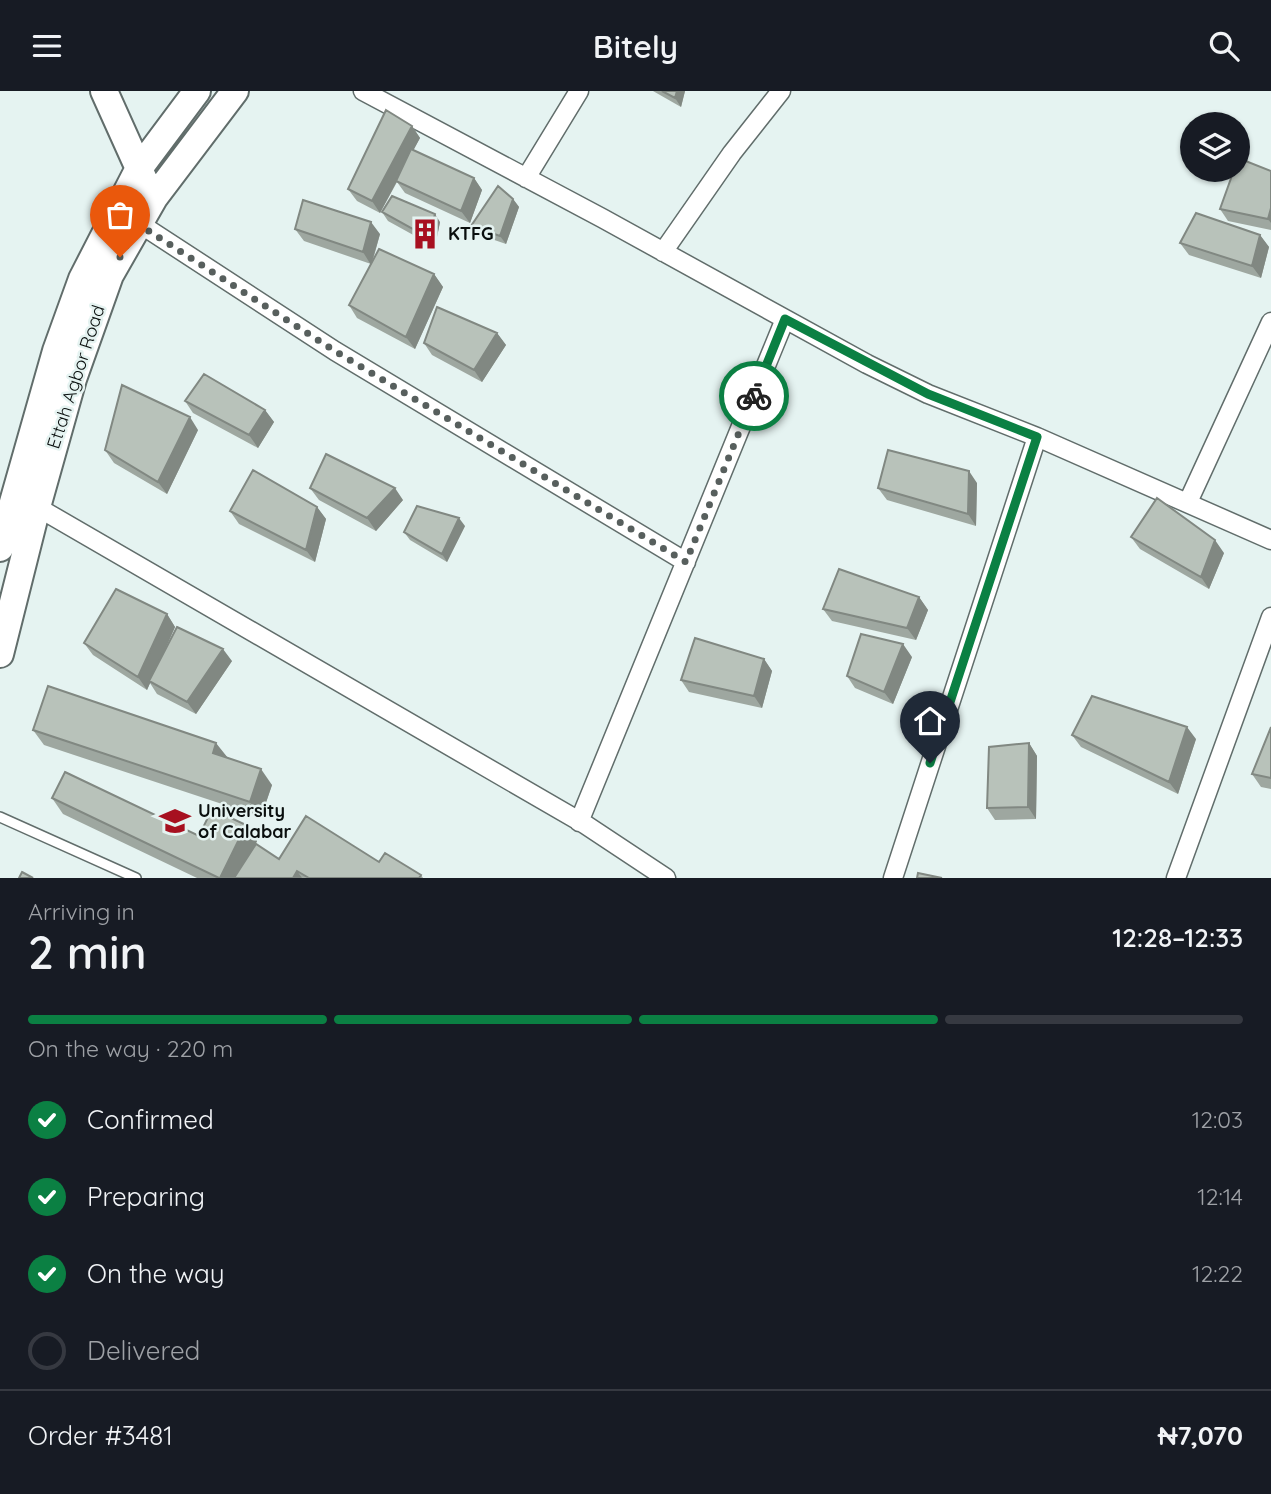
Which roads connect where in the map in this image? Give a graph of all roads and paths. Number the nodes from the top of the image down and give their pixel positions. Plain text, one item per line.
1 (104, 91) edge
2 (198, 91) edge
3 (235, 91) edge
4 (363, 91) edge
5 (579, 91) edge
6 (781, 91) edge
7 (138, 170) junction
8 (526, 178) junction
9 (154, 198) junction
10 (118, 207) junction
11 (138, 224) junction
12 (663, 252) junction
13 (785, 319) junction
14 (1271, 323) edge
15 (1037, 437) junction
16 (1188, 502) junction
17 (37, 507) junction
18 (1271, 540) edge
19 (0, 548) edge
20 (686, 562) junction
21 (1271, 617) edge
22 (0, 655) edge
23 (0, 817) edge
24 (579, 822) junction
25 (136, 878) edge
26 (666, 878) edge
27 (893, 878) edge
28 (1176, 878) edge

1 - 7 main road
2 - 7 main road, Ettah Agbor Road
3 - 9 main road, Ettah Agbor Road
4 - 8 street
5 - 8 street
6 - 12 street
7 - 9 main road
7 - 10 main road, Ettah Agbor Road
8 - 12 street
9 - 11 main road, Ettah Agbor Road
10 - 11 street
10 - 19 main road, Ettah Agbor Road
11 - 17 main road, Ettah Agbor Road
11 - 20 street
12 - 13 street
13 - 15 street
13 - 20 street
14 - 16 street
15 - 16 street
15 - 27 street
16 - 18 street
17 - 22 main road, Ettah Agbor Road
17 - 24 street
20 - 24 street
21 - 28 street
23 - 25 lane
24 - 26 street

